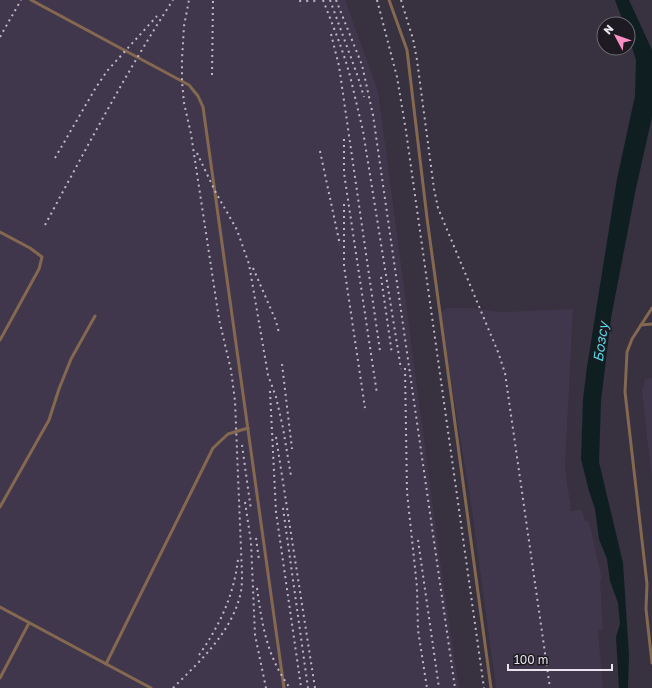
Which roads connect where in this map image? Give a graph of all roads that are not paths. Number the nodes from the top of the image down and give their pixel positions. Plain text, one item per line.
1 (31, 0) edge
2 (389, 0) edge
3 (0, 232) edge
4 (652, 308) edge
5 (95, 316) dead end
6 (652, 324) edge
7 (641, 325) junction
8 (0, 340) edge
9 (248, 428) junction
10 (0, 507) edge
11 (0, 607) edge
12 (30, 623) junction
13 (652, 663) edge
14 (106, 664) junction
15 (0, 678) edge
16 (151, 688) edge
17 (284, 688) edge
18 (491, 688) edge

1 - 9 lane
2 - 18 lane
3 - 8 lane
4 - 7 lane
5 - 10 lane
6 - 7 lane
7 - 13 lane
9 - 14 lane
9 - 17 lane
11 - 12 lane
12 - 14 lane
12 - 15 lane
14 - 16 lane

